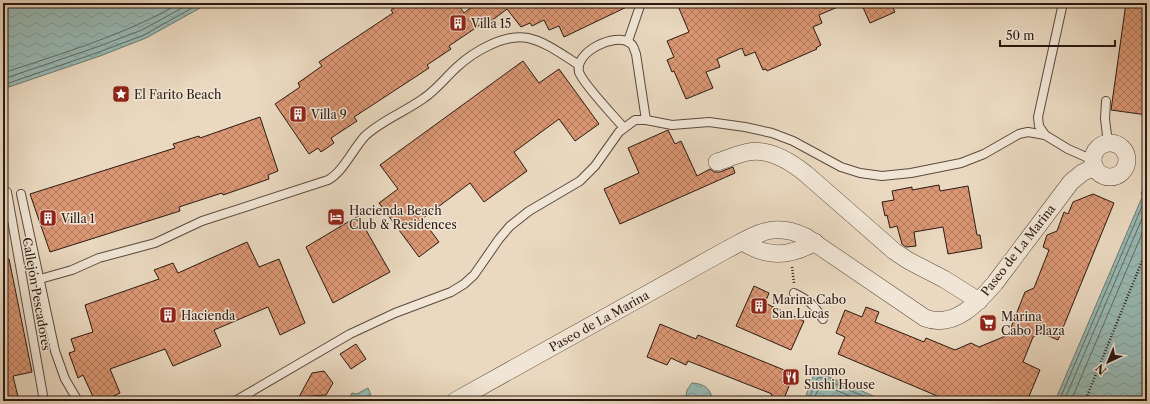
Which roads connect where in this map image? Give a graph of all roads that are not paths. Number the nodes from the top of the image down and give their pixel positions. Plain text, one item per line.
1 (641, 3) edge
2 (1063, 3) edge
3 (628, 41) junction
4 (579, 65) junction
5 (1106, 101) dead end
6 (646, 120) junction
7 (624, 128) junction
8 (1045, 135) junction
9 (1108, 143) junction
10 (718, 162) dead end
11 (1094, 164) junction
12 (7, 192) dead end
13 (21, 194) dead end
14 (743, 242) junction
15 (814, 242) junction
16 (40, 279) junction
17 (794, 293) road end
18 (978, 301) junction
19 (823, 319) dead end
20 (44, 401) edge
21 (78, 401) edge
22 (235, 401) edge
23 (455, 401) edge

1 - 3 lane
2 - 8 lane
3 - 4 lane
3 - 6 lane
4 - 7 lane
4 - 16 lane
5 - 9 lane
6 - 7 lane
6 - 8 lane
7 - 22 lane
8 - 11 lane
9 - 11 street, Paseo de La Marina
9 - 11 street
10 - 18 street
11 - 18 street, Paseo de La Marina
12 - 20 lane, Callejón Pescadores
13 - 16 lane
14 - 15 street
14 - 15 street, Paseo de La Marina
14 - 23 street, Paseo de La Marina
15 - 18 street, Paseo de La Marina
16 - 21 lane
17 - 19 lane

